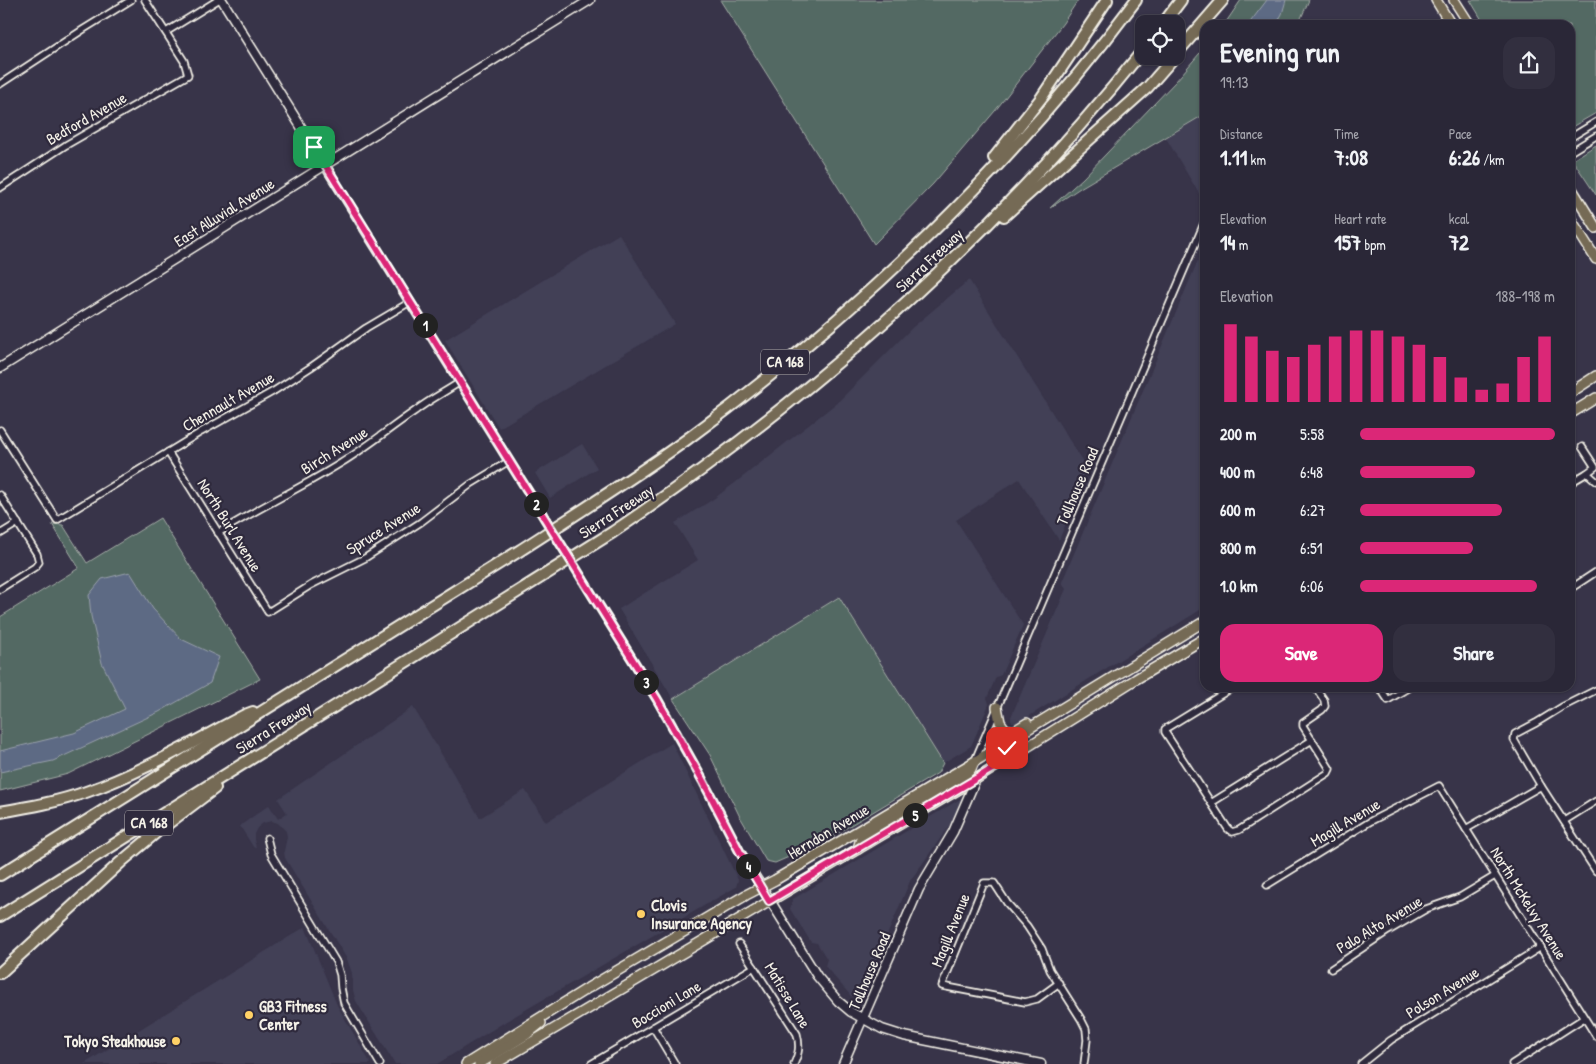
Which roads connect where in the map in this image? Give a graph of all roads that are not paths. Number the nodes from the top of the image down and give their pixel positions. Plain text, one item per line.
1 (131, 0) edge
2 (145, 0) edge
3 (218, 0) edge
4 (222, 0) edge
5 (590, 0) edge
6 (1107, 0) edge
7 (1136, 0) edge
8 (1181, 0) edge
9 (1223, 0) edge
10 (1436, 0) edge
11 (1454, 0) edge
12 (1170, 15) edge
13 (1206, 20) edge
14 (1448, 20) edge
15 (1467, 20) edge
16 (1200, 26) edge
17 (166, 32) junction
18 (1185, 44) edge
19 (1135, 60) edge
20 (1167, 65) edge
21 (0, 84) edge
22 (1596, 122) edge
23 (1575, 135) edge
24 (1596, 136) edge
25 (1575, 149) edge
26 (325, 165) junction
27 (0, 188) edge
28 (1575, 194) edge
29 (1575, 226) edge
30 (1596, 228) edge
31 (1200, 233) edge
32 (974, 239) junction
33 (906, 256) junction
34 (1596, 259) edge
35 (410, 302) junction
36 (0, 368) edge
37 (1596, 376) edge
38 (460, 382) junction
39 (1575, 390) edge
40 (1596, 398) edge
41 (1575, 411) edge
42 (0, 430) edge
43 (1582, 447) dead end
44 (168, 452) junction
45 (509, 461) junction
46 (1587, 472) junction
47 (1575, 480) edge
48 (1596, 481) edge
49 (0, 495) edge
50 (18, 523) junction
51 (218, 533) junction
52 (0, 534) edge
53 (1596, 572) edge
54 (1575, 585) edge
55 (0, 588) edge
56 (268, 612) joint
57 (1200, 624) edge
58 (1200, 641) edge
59 (1596, 690) edge
60 (1225, 692) edge
61 (1319, 692) edge
62 (1383, 692) edge
63 (1401, 692) edge
64 (272, 705) junction
65 (997, 707) junction
66 (1052, 714) junction
67 (298, 730) junction
68 (1312, 740) junction
69 (974, 762) junction
70 (1004, 762) junction
71 (976, 779) junction
72 (1439, 786) joint
73 (1541, 786) junction
74 (1596, 801) edge
75 (1211, 804) junction
76 (0, 812) edge
77 (1564, 821) junction
78 (1466, 829) junction
79 (267, 838) dead end
80 (858, 849) junction
81 (1596, 871) edge
82 (0, 875) edge
83 (1495, 876) junction
84 (1267, 885) dead end
85 (761, 887) junction
86 (769, 901) junction
87 (0, 916) edge
88 (740, 944) dead end
89 (1541, 947) junction
90 (754, 967) junction
91 (1331, 969) dead end
92 (0, 974) edge
93 (1059, 983) junction
94 (568, 1000) junction
95 (1584, 1018) junction
96 (863, 1020) junction
97 (652, 1028) junction
98 (1596, 1036) edge
99 (602, 1061) edge
100 (380, 1064) edge
101 (466, 1064) edge
102 (478, 1064) edge
103 (495, 1064) edge
104 (591, 1064) edge
105 (675, 1064) edge
106 (794, 1064) edge
107 (844, 1064) edge
108 (1041, 1064) edge
109 (1084, 1064) edge
110 (1361, 1064) edge
111 (1512, 1064) edge

1 - 21 street
2 - 17 street
3 - 17 street
4 - 26 street
5 - 26 street, East Alluvial Avenue
6 - 33 highway
7 - 33 highway, Sierra Freeway / CA 168
8 - 12 highway
9 - 13 highway
10 - 14 main road
11 - 15 main road
16 - 18 highway
17 - 27 street, Bedford Avenue
19 - 32 highway, Sierra Freeway / CA 168
20 - 32 highway
22 - 23 street
24 - 25 street
26 - 35 street
26 - 36 street, East Alluvial Avenue
28 - 30 main road
29 - 34 main road
31 - 65 street, Tollhouse Road
32 - 67 highway, Sierra Freeway / CA 168
33 - 64 highway, Sierra Freeway / CA 168
35 - 38 street
35 - 44 street, Chennault Avenue
37 - 39 main road
38 - 45 street
38 - 51 street, Birch Avenue
40 - 41 main road
42 - 44 street, Chennault Avenue
43 - 46 street
44 - 51 street, North Burl Avenue
45 - 56 street, Spruce Avenue
45 - 85 street, bridge
46 - 47 street
46 - 48 street
49 - 50 street
50 - 52 street
50 - 55 street
51 - 56 street, North Burl Avenue
53 - 54 street
57 - 66 main road, Herndon Avenue
58 - 70 main road, Herndon Avenue
59 - 73 street
60 - 75 street
61 - 68 street
62 - 63 street
64 - 76 highway
64 - 82 highway, Sierra Freeway / CA 168
65 - 66 main road
65 - 69 street, Tollhouse Road
66 - 69 main road, Herndon Avenue
66 - 70 main road
67 - 87 highway, Sierra Freeway / CA 168
67 - 92 highway
68 - 75 street
68 - 75 street
69 - 80 main road
69 - 85 main road, Herndon Avenue
70 - 71 main road, Herndon Avenue
71 - 80 main road, Herndon Avenue
71 - 96 street, Tollhouse Road
72 - 78 street, North McKelvy Avenue
72 - 84 street, Magill Avenue
73 - 77 street
73 - 78 street
74 - 77 street
77 - 81 street
78 - 83 street, North McKelvy Avenue
79 - 100 street
80 - 86 main road, Herndon Avenue
83 - 89 street, North McKelvy Avenue
83 - 91 street, Palo Alto Avenue
85 - 86 street
85 - 94 main road, Herndon Avenue
86 - 96 street
86 - 103 main road, Herndon Avenue
88 - 90 street, Matisse Lane
89 - 95 street, North McKelvy Avenue
89 - 110 street, Polson Avenue
90 - 97 street, Boccioni Lane
90 - 106 street, Matisse Lane
93 - 93 street, Magill Avenue
93 - 109 street
94 - 101 main road, Herndon Avenue
94 - 102 main road
95 - 98 street, North McKelvy Avenue
95 - 111 street
96 - 107 street, Tollhouse Road
96 - 108 street
97 - 99 street, Boccioni Lane
97 - 105 street
99 - 104 street, Boccioni Lane

